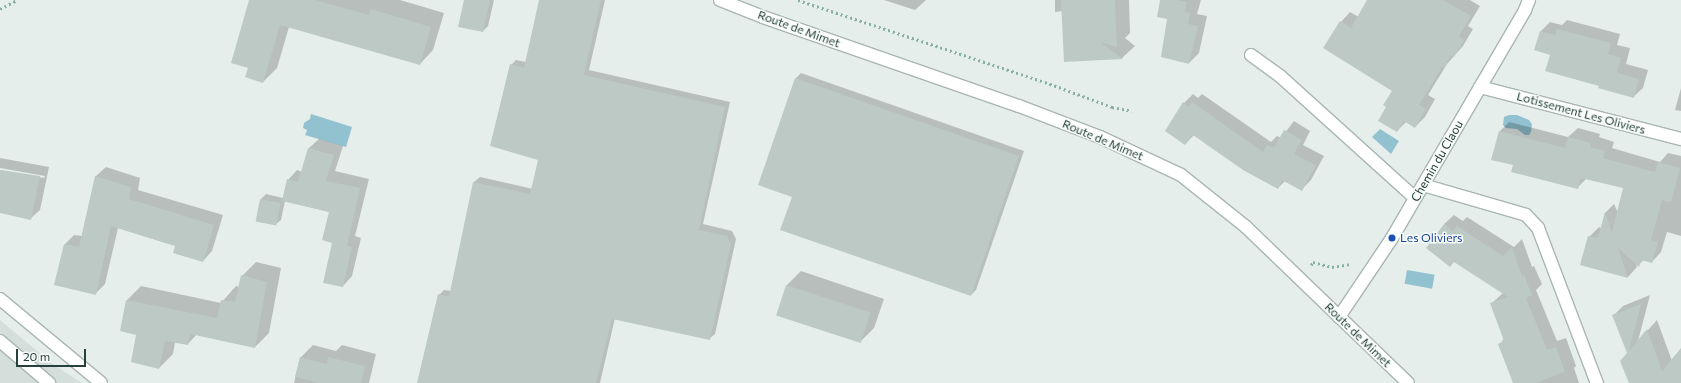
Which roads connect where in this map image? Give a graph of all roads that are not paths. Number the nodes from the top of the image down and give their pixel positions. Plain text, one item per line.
1 (720, 0) edge
2 (1528, 0) edge
3 (732, 2) edge
4 (1252, 55) dead end
5 (1480, 87) junction
6 (1681, 139) edge
7 (1423, 185) junction
8 (1415, 198) junction
9 (0, 299) edge
10 (1339, 317) junction
11 (0, 341) edge
12 (49, 383) edge
13 (101, 383) edge
14 (1408, 383) edge
15 (1597, 383) edge

1 - 3 street, Route de Mimet
2 - 5 street, Chemin du Claou
3 - 10 street, Route de Mimet
4 - 8 street
5 - 6 street, Lotissement Les Oliviers
5 - 7 street, Chemin du Claou
7 - 8 street, Chemin du Claou
7 - 15 street
8 - 10 street, Chemin du Claou
9 - 13 street
10 - 14 street, Route de Mimet
11 - 12 street

